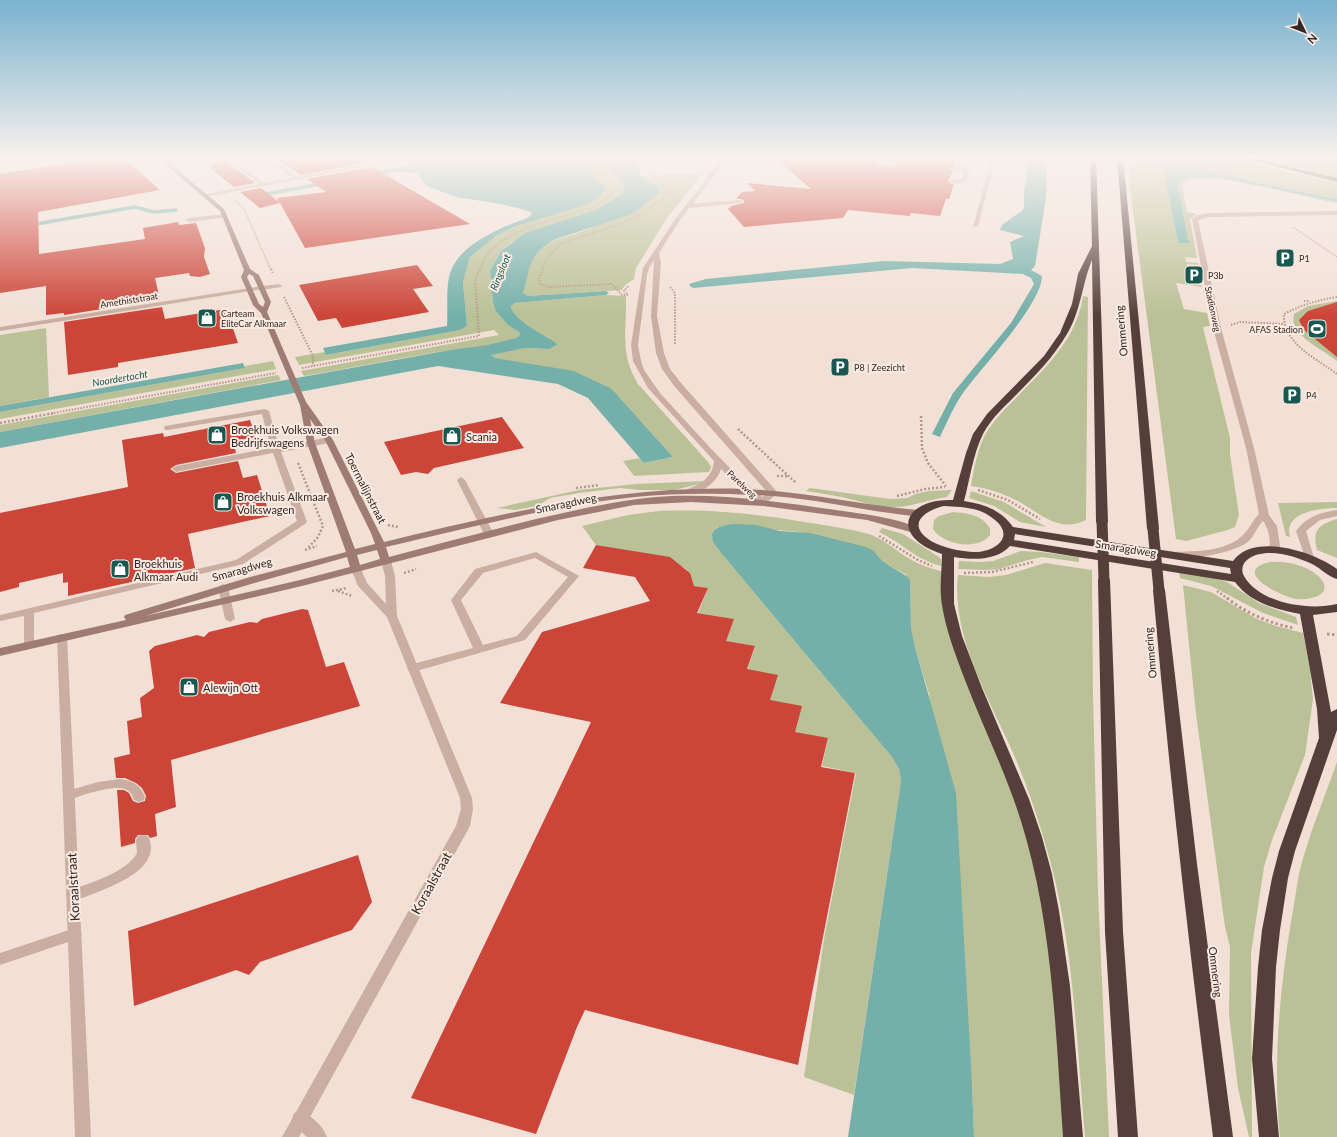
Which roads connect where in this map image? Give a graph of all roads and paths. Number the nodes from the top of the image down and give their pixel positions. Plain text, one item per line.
1 (221, 210) edge
2 (244, 210) edge
3 (585, 210) edge
4 (649, 210) edge
5 (685, 210) edge
6 (979, 210) edge
7 (1094, 210) edge
8 (1125, 210) edge
9 (1337, 213) edge
10 (225, 216) junction
11 (189, 220) dead end
12 (975, 226) dead end
13 (1291, 226) dead end
14 (1095, 243) junction
15 (656, 254) junction
16 (1337, 257) edge
17 (247, 270) junction
18 (279, 286) junction
19 (262, 288) junction
20 (250, 290) junction
21 (628, 295) dead end
22 (675, 297) dead end
23 (1337, 297) edge
24 (1304, 301) dead end
25 (1315, 301) junction
26 (264, 312) junction
27 (1284, 324) junction
28 (1217, 328) junction
29 (0, 329) edge
30 (675, 351) dead end
31 (313, 366) junction
32 (289, 372) junction
33 (1337, 374) edge
34 (300, 399) junction
35 (921, 416) dead end
36 (0, 423) edge
37 (168, 428) dead end
38 (737, 428) dead end
39 (329, 440) junction
40 (311, 443) junction
41 (276, 450) junction
42 (718, 460) junction
43 (176, 469) dead end
44 (461, 480) dead end
45 (962, 487) junction
46 (691, 491) junction
47 (749, 492) junction
48 (773, 493) junction
49 (795, 495) junction
50 (893, 496) dead end
51 (762, 502) junction
52 (958, 503) junction
53 (918, 513) junction
54 (1337, 513) edge
55 (1264, 515) junction
56 (482, 522) junction
57 (1046, 523) dead end
58 (914, 530) junction
59 (489, 534) junction
60 (874, 534) dead end
61 (1008, 536) junction
62 (381, 545) junction
63 (1274, 551) junction
64 (351, 553) junction
65 (948, 553) junction
66 (1172, 555) junction
67 (1309, 558) junction
68 (386, 561) junction
69 (1036, 561) dead end
70 (1237, 565) junction
71 (423, 567) dead end
72 (356, 569) junction
73 (948, 571) junction
74 (1337, 575) edge
75 (390, 576) junction
76 (1240, 579) junction
77 (362, 584) junction
78 (223, 587) junction
79 (325, 590) dead end
80 (1213, 590) dead end
81 (225, 601) junction
82 (1337, 608) edge
83 (29, 611) junction
84 (1306, 611) junction
85 (392, 616) junction
86 (0, 618) edge
87 (230, 618) dead end
88 (85, 631) junction
89 (1309, 631) junction
90 (1337, 635) edge
91 (62, 637) junction
92 (29, 645) junction
93 (479, 649) junction
94 (0, 652) edge
95 (413, 668) junction
96 (1337, 714) edge
97 (1325, 740) junction
98 (69, 795) junction
99 (139, 797) dead end
100 (143, 840) dead end
101 (73, 895) junction
102 (75, 934) junction
103 (0, 959) edge
104 (300, 1119) junction
105 (83, 1137) edge
106 (290, 1137) edge
107 (319, 1137) edge
108 (1073, 1137) edge
109 (1128, 1137) edge
110 (1223, 1137) edge
111 (1269, 1137) edge

1 - 10 street
2 - 18 path
3 - 31 path
4 - 21 path
5 - 15 street, Parelweg
6 - 12 street
7 - 14 highway, Ommering
8 - 110 highway, Ommering, bridge
9 - 28 street, Stadionweg
10 - 11 street
10 - 17 street
13 - 16 path
14 - 45 highway
14 - 109 highway, Ommering, bridge
15 - 42 street, Parelweg
15 - 48 street, Parelweg
17 - 19 street
17 - 20 street
18 - 19 street, Amethiststraat
18 - 31 path
19 - 20 street, Amethiststraat
19 - 26 street
20 - 26 street
20 - 29 street, Amethiststraat
22 - 30 path
23 - 25 path
24 - 25 path
25 - 27 path
26 - 32 street
27 - 28 path
27 - 33 path
28 - 55 street, Stadionweg
31 - 32 path
32 - 34 street
32 - 36 path
34 - 39 street, Toermalijnstraat
34 - 40 street
35 - 50 path
37 - 41 street
38 - 49 path
39 - 40 street
39 - 62 street, Toermalijnstraat
40 - 41 street
40 - 64 street
41 - 43 street
41 - 83 street
42 - 46 street, Smaragdweg
42 - 47 street, Parelweg
44 - 56 street
45 - 52 highway
45 - 57 path
46 - 47 street, Smaragdweg
46 - 56 street, Smaragdweg
47 - 48 street, Smaragdweg
47 - 51 street, Parelweg
48 - 49 street, Smaragdweg
48 - 51 street, Parelweg
49 - 53 street, Smaragdweg
51 - 58 street, Smaragdweg
51 - 59 street, Smaragdweg
52 - 53 highway
52 - 61 highway
53 - 58 highway
54 - 67 street
55 - 63 street, Stadionweg
55 - 66 street
56 - 59 street
56 - 62 street, Smaragdweg
58 - 65 highway
59 - 68 street, Smaragdweg
60 - 73 path
61 - 65 highway
61 - 66 highway, Smaragdweg
61 - 76 highway, Smaragdweg
62 - 64 street, Smaragdweg
62 - 68 street, Toermalijnstraat
63 - 67 highway
63 - 70 highway
64 - 72 street
64 - 78 street, Smaragdweg
65 - 73 highway
66 - 70 highway, Smaragdweg
67 - 74 highway
68 - 72 street, Smaragdweg
68 - 75 street, Koraalstraat
69 - 73 path
70 - 76 highway
71 - 75 path
72 - 77 street, Koraalstraat
72 - 81 street, Smaragdweg
73 - 108 highway
75 - 85 street, Koraalstraat
76 - 84 highway
77 - 79 path
77 - 85 street, Koraalstraat
78 - 81 street
78 - 88 street, Smaragdweg
80 - 89 path
81 - 87 street
81 - 88 street, Smaragdweg
82 - 84 highway
83 - 86 street
83 - 92 street
84 - 89 highway
85 - 95 street, Koraalstraat
88 - 91 street, Smaragdweg
89 - 90 path
89 - 97 highway
91 - 92 street, Smaragdweg
91 - 98 street, Koraalstraat
92 - 94 street, Smaragdweg
93 - 93 street
93 - 95 street
95 - 104 street, Koraalstraat
96 - 97 highway
97 - 111 highway
98 - 99 street
98 - 101 street, Koraalstraat
100 - 101 street
101 - 102 street, Koraalstraat
102 - 103 street
102 - 105 street, Koraalstraat
104 - 106 street, Koraalstraat
104 - 107 street

